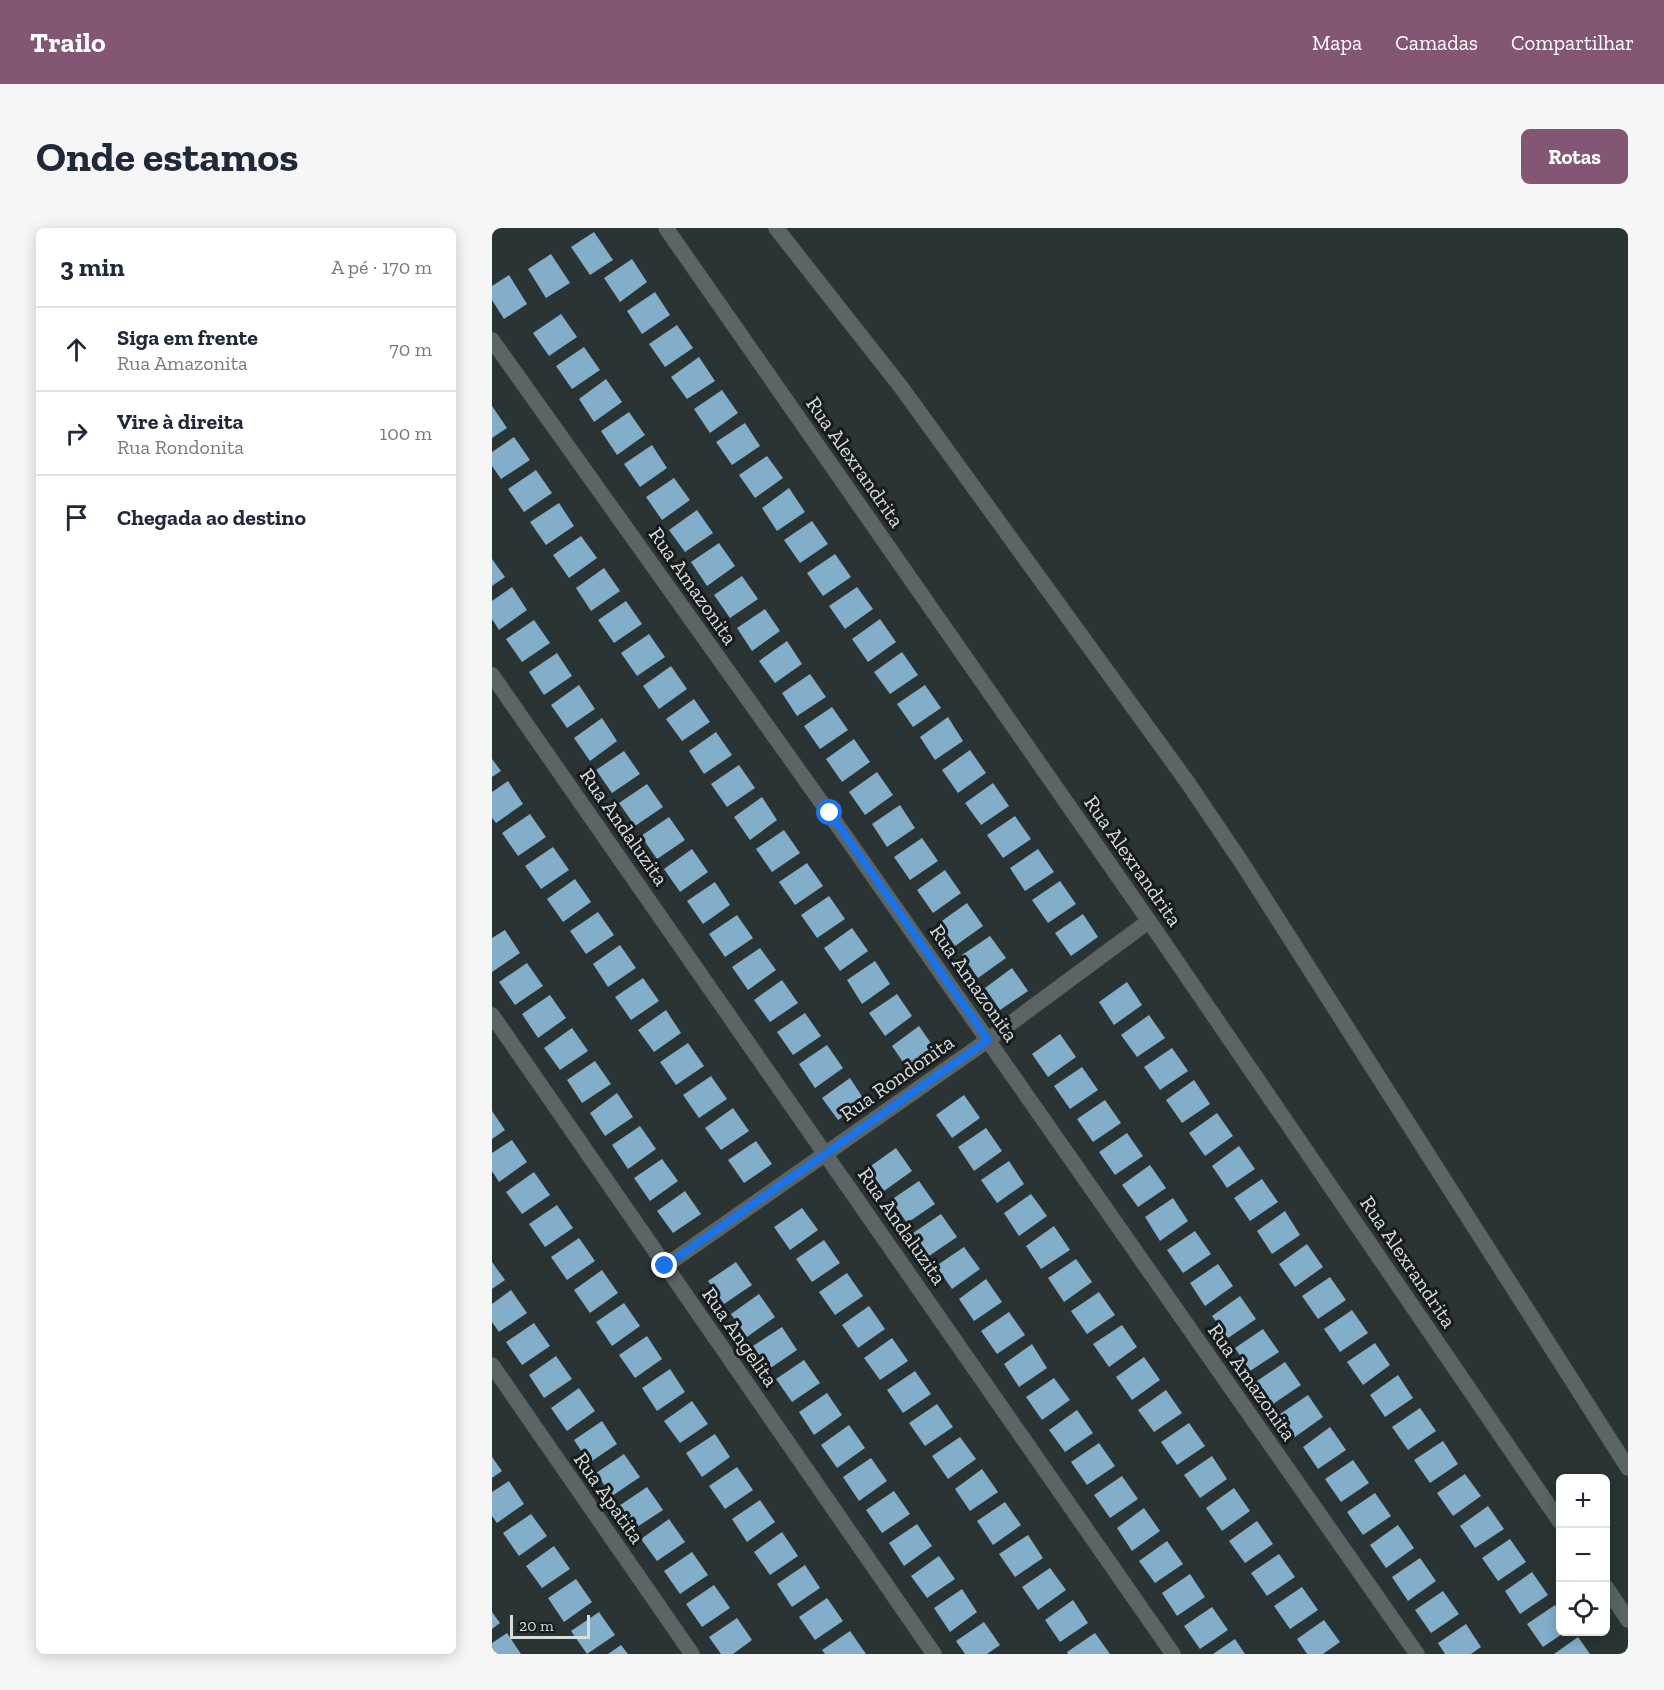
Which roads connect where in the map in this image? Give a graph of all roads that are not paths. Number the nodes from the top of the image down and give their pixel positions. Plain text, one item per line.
1 (666, 228) edge
2 (776, 228) edge
3 (492, 340) edge
4 (492, 675) edge
5 (1149, 921) junction
6 (492, 1015) edge
7 (988, 1040) junction
8 (826, 1153) junction
9 (665, 1266) junction
10 (492, 1365) edge
11 (1628, 1468) edge
12 (1556, 1516) edge
13 (1610, 1594) edge
14 (1628, 1620) edge
15 (692, 1654) edge
16 (933, 1654) edge
17 (1173, 1654) edge
18 (1417, 1654) edge

1 - 5 street, Rua Alexrandrita
2 - 11 street
3 - 7 street, Rua Amazonita
4 - 8 street, Rua Andaluzita
5 - 7 street, Rua Rondonita
5 - 12 street, Rua Alexrandrita
6 - 9 street, Rua Angelita
7 - 8 street, Rua Rondonita
7 - 18 street, Rua Amazonita
8 - 9 street, Rua Rondonita
8 - 17 street, Rua Andaluzita
9 - 16 street, Rua Angelita
10 - 15 street, Rua Apatita
13 - 14 street

